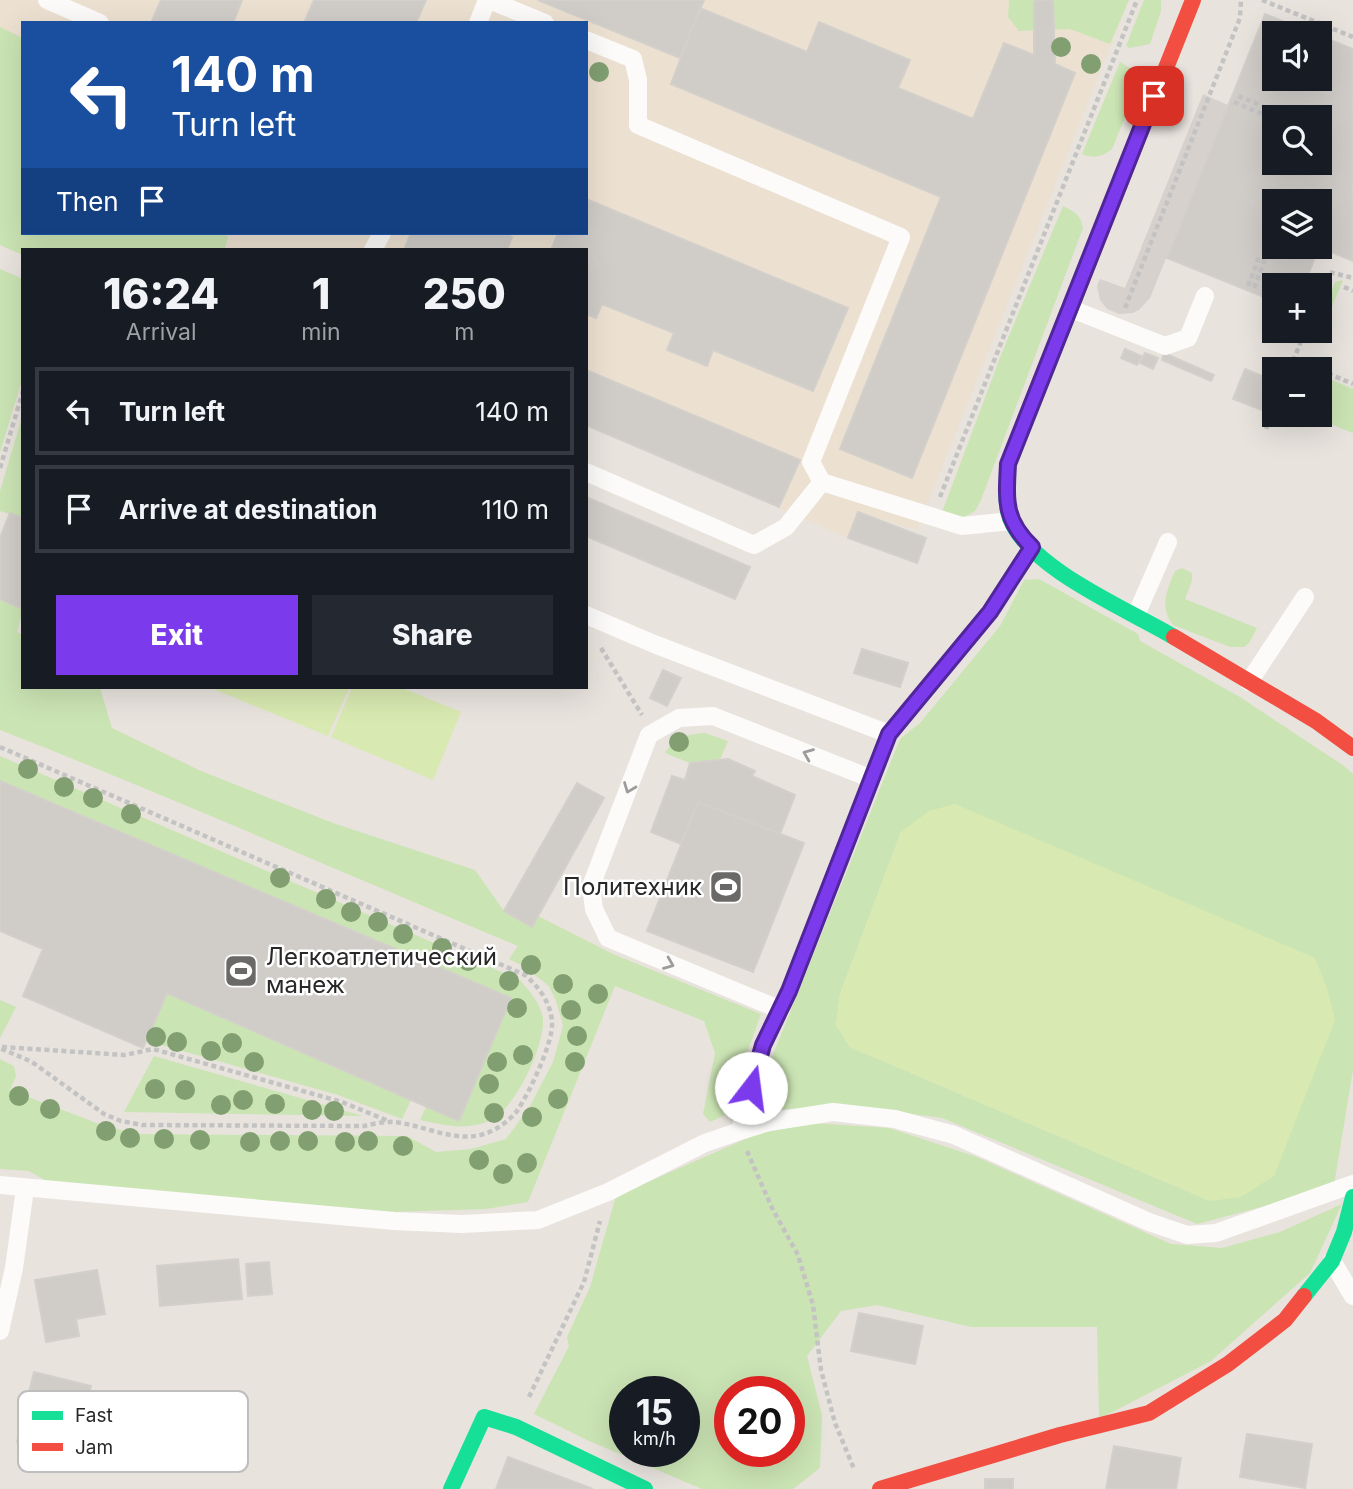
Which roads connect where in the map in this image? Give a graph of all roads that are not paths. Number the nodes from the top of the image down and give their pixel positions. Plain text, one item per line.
1 (47, 0) edge
2 (488, 0) edge
3 (1193, 0) edge
4 (95, 21) edge
5 (479, 21) edge
6 (540, 21) edge
7 (588, 41) edge
8 (1205, 296) dead end
9 (1069, 308) junction
10 (588, 473) edge
11 (822, 482) junction
12 (1011, 521) junction
13 (1168, 542) dead end
14 (1032, 547) junction
15 (1305, 597) dead end
16 (1136, 615) junction
17 (588, 616) edge
18 (1249, 682) junction
19 (889, 734) junction
20 (1353, 748) edge
21 (872, 779) junction
22 (781, 1010) junction
23 (740, 1131) junction
24 (1353, 1184) edge
25 (0, 1185) edge
26 (25, 1189) junction
27 (1353, 1197) edge
28 (1332, 1261) junction
29 (1353, 1296) edge
30 (0, 1331) edge
31 (897, 1487) edge
32 (451, 1489) edge
33 (645, 1489) edge
34 (880, 1489) edge

1 - 4 lane
2 - 5 lane
2 - 6 lane
3 - 9 street
7 - 11 lane
8 - 9 lane
9 - 12 street
10 - 11 lane
11 - 12 lane
12 - 14 street
13 - 16 lane
14 - 16 street
14 - 19 lane
15 - 18 lane
16 - 18 street
17 - 19 lane
18 - 20 street
19 - 21 lane
21 - 22 lane
21 -> 22 lane
22 - 23 lane
23 - 24 lane
23 - 26 lane
25 - 26 lane
26 - 30 lane
27 - 28 street
28 - 29 lane
28 - 31 street
31 - 34 street
32 - 33 street

